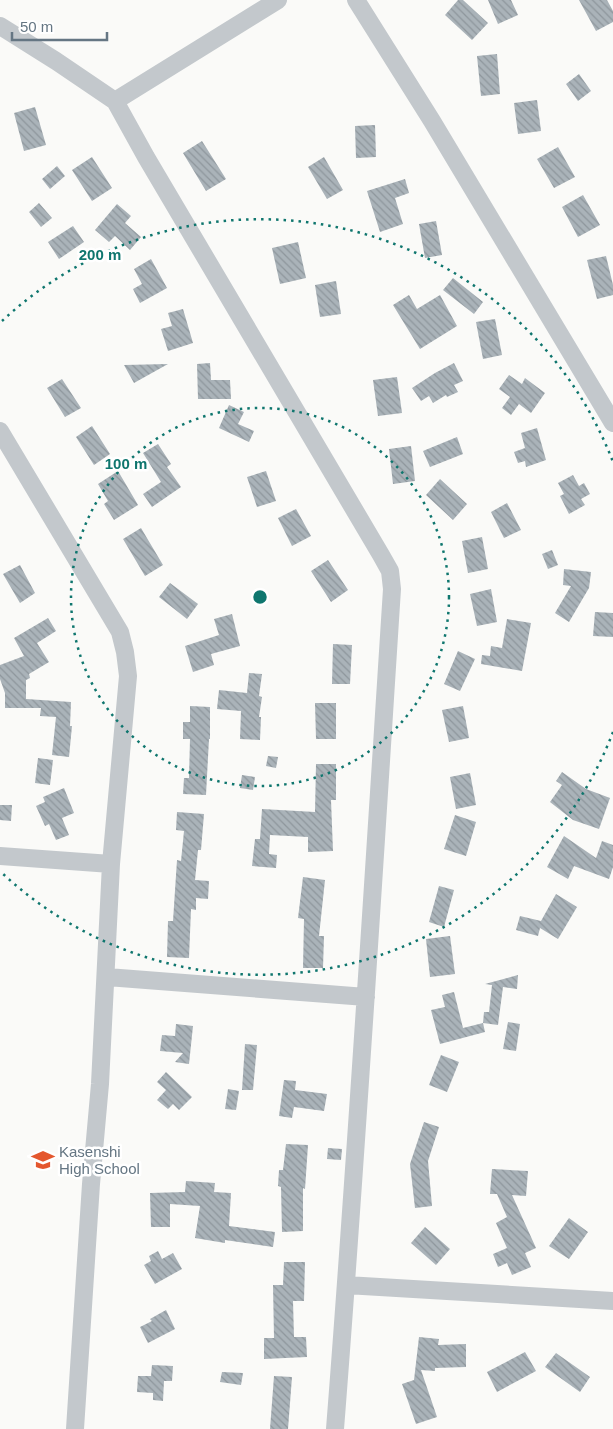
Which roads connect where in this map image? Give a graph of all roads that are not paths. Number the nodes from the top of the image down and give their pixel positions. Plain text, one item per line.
1 (278, 0) edge
2 (356, 0) edge
3 (0, 26) edge
4 (115, 101) junction
5 (613, 423) edge
6 (0, 431) edge
7 (0, 856) edge
8 (111, 864) junction
9 (107, 977) junction
10 (366, 997) junction
11 (346, 1285) junction
12 (613, 1301) edge
13 (75, 1429) edge
14 (335, 1429) edge

1 - 4 street
2 - 5 street
3 - 4 street
4 - 10 street
6 - 8 street
7 - 8 street
8 - 9 street
9 - 10 street
9 - 13 street
10 - 11 street
11 - 12 street
11 - 14 street

